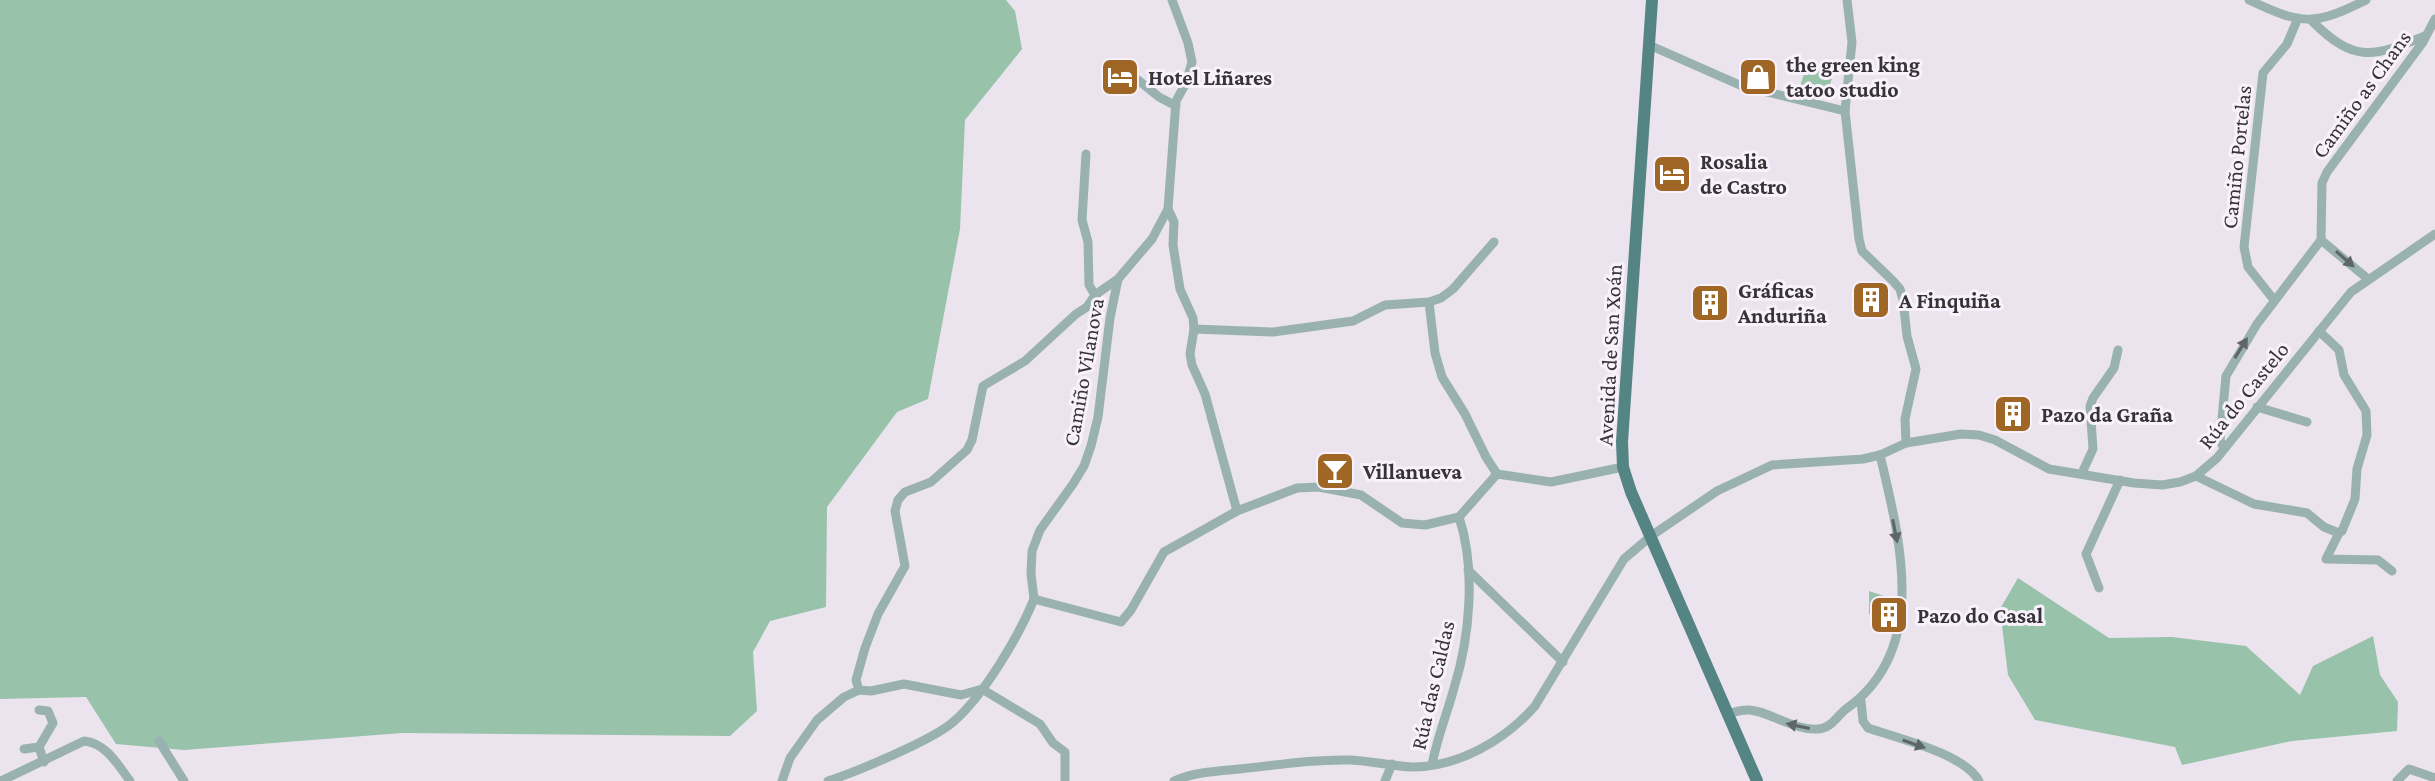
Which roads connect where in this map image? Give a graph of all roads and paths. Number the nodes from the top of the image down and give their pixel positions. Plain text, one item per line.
1 (1172, 0) edge
2 (1652, 0) edge
3 (1847, 0) edge
4 (2249, 0) edge
5 (2360, 1) edge
6 (2298, 18) junction
7 (2435, 19) edge
8 (2312, 21) junction
9 (2425, 36) junction
10 (1649, 45) junction
11 (1138, 80) dead end
12 (1176, 106) junction
13 (1845, 111) junction
14 (1086, 154) dead end
15 (1168, 209) junction
16 (2435, 234) edge
17 (2321, 240) junction
18 (1494, 242) dead end
19 (1118, 279) junction
20 (2368, 279) junction
21 (1095, 295) junction
22 (2274, 300) junction
23 (1429, 302) junction
24 (1194, 329) junction
25 (2319, 331) junction
26 (2118, 350) dead end
27 (2257, 407) junction
28 (2307, 422) dead end
29 (1906, 443) junction
30 (2224, 449) junction
31 (1880, 455) junction
32 (1623, 467) junction
33 (2082, 473) junction
34 (1497, 474) junction
35 (2196, 476) junction
36 (2120, 480) junction
37 (1237, 511) junction
38 (1459, 517) junction
39 (2339, 533) junction
40 (1651, 536) junction
41 (1468, 570) junction
42 (2392, 571) dead end
43 (2099, 588) dead end
44 (1034, 599) junction
45 (1563, 662) junction
46 (982, 689) junction
47 (859, 690) junction
48 (1861, 701) junction
49 (39, 710) dead end
50 (1729, 713) junction
51 (159, 741) dead end
52 (39, 747) junction
53 (24, 749) dead end
54 (44, 762) junction
55 (1392, 764) junction
56 (1432, 765) junction
57 (2435, 778) edge
58 (1, 781) edge
59 (130, 781) edge
60 (184, 781) edge
61 (782, 781) edge
62 (828, 781) edge
63 (1065, 781) edge
64 (1174, 781) edge
65 (1385, 781) edge
66 (1757, 781) edge
67 (1979, 781) edge
68 (2397, 781) edge

1 - 12 street, Camiño Vilanova
2 - 10 main road, Avenida de San Xoán
3 - 13 street
4 - 6 street
5 - 8 street
6 - 8 street
6 - 22 street, Camiño Portelas
7 - 9 street, Camiño as Chans
8 - 9 street
9 - 17 street, Camiño as Chans
10 - 13 street
10 - 32 main road, Avenida de San Xoán
11 - 12 street
12 - 15 street, Camiño Vilanova
13 - 29 street
14 - 21 street
15 - 19 street, Camiño Vilanova
15 - 24 street
16 - 20 street, Rúa do Castelo
17 -> 20 street
17 - 22 street
18 - 23 street
19 - 21 street
19 - 44 street, Camiño Vilanova
20 - 25 street, Rúa do Castelo
21 - 47 street
30 -> 22 street
23 - 24 street
23 - 34 street
24 - 37 street
25 - 27 street, Rúa do Castelo
25 - 39 street
26 - 33 street
27 - 28 street
27 - 30 street, Rúa do Castelo
29 - 31 street, Rúa do Castelo
29 - 33 street, Rúa do Castelo
30 - 35 street, Rúa do Castelo
31 - 40 street
31 -> 48 street
32 - 34 street
32 - 40 main road, Avenida de San Xoán
33 - 36 street, Rúa do Castelo
34 - 38 street
35 - 36 street, Rúa do Castelo
35 - 39 street
36 - 43 street
37 - 38 street
37 - 44 street
38 - 41 street, Rúa das Caldas
39 - 42 street
40 - 45 street
40 - 50 main road, Avenida de San Xoán
41 - 45 street
41 - 56 street, Rúa das Caldas
44 - 46 street
45 - 56 street
46 - 47 street
46 - 62 street
46 - 63 street
47 - 61 street
48 -> 50 street
48 -> 67 street
49 - 52 street
50 - 66 main road, Avenida de San Xoán
51 - 60 street
52 - 53 street
52 - 54 street
54 - 58 street
54 - 59 street
55 - 56 street
55 - 64 street
55 - 65 street
57 - 68 street

